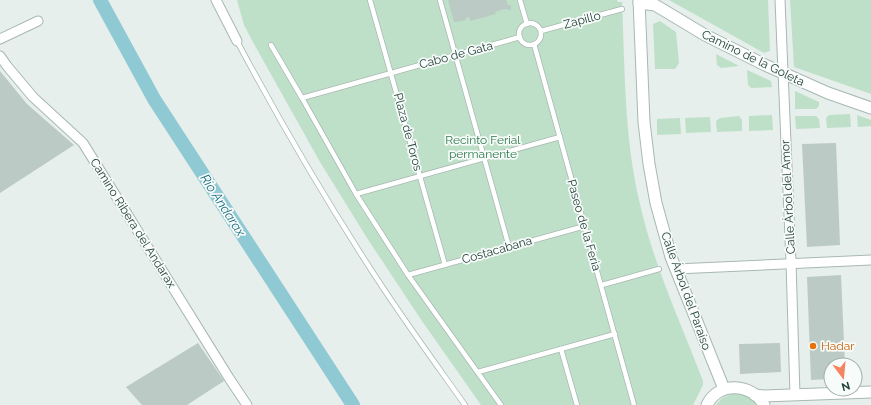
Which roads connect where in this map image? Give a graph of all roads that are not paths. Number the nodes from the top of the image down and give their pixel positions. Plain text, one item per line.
1 (216, 0) edge
2 (370, 0) edge
3 (440, 0) edge
4 (520, 0) edge
5 (780, 0) edge
6 (639, 2) edge
7 (622, 9) dead end
8 (38, 21) dead end
9 (527, 24) junction
10 (541, 31) junction
11 (520, 37) junction
12 (0, 39) edge
13 (237, 41) joint
14 (534, 44) junction
15 (271, 45) dead end
16 (455, 55) junction
17 (0, 56) edge
18 (391, 73) junction
19 (782, 73) junction
20 (302, 98) junction
21 (871, 108) edge
22 (560, 137) junction
23 (484, 159) junction
24 (420, 176) junction
25 (356, 194) junction
26 (585, 226) junction
27 (509, 247) junction
28 (871, 260) edge
29 (791, 262) junction
30 (445, 265) junction
31 (659, 269) dead end
32 (676, 269) junction
33 (408, 275) junction
34 (602, 285) junction
35 (615, 334) junction
36 (560, 349) junction
37 (478, 372) junction
38 (724, 389) junction
39 (871, 392) edge
40 (755, 395) junction
41 (795, 395) junction
42 (247, 405) edge
43 (465, 405) edge
44 (501, 405) edge
45 (577, 405) edge
46 (634, 405) edge
47 (707, 405) edge
48 (764, 405) edge

1 - 13 street
2 - 18 lane, Plaza de Toros
3 - 16 lane
4 - 9 lane
5 - 19 street, Calle Árbol del Amor
6 - 19 street, Camino de la Goleta
6 - 32 street, Calle Árbol del Paraíso
7 - 10 lane, Zapillo
8 - 12 street
9 - 10 lane
9 - 11 lane
10 - 14 lane
11 - 14 lane
11 - 16 lane, Cabo de Gata
13 - 43 lane
14 - 22 lane, Paseo de la Feria
15 - 20 lane
16 - 18 lane, Cabo de Gata
16 - 23 lane
17 - 42 street, Camino Ribera del Andarax
18 - 20 lane, Cabo de Gata
18 - 24 lane, Plaza de Toros
19 - 21 street, Camino de la Goleta
19 - 29 street, Calle Árbol del Amor
20 - 25 lane
22 - 23 lane
22 - 26 lane, Paseo de la Feria
23 - 24 lane
23 - 27 lane
24 - 25 lane
24 - 30 lane, Plaza de Toros
25 - 33 lane
26 - 27 lane, Costacabana
26 - 34 lane, Paseo de la Feria
27 - 30 lane, Costacabana
28 - 29 street
29 - 32 street
29 - 41 street, Calle Árbol del Amor
30 - 33 lane, Costacabana
31 - 34 lane
32 - 38 street, Calle Árbol del Paraíso
33 - 37 lane
34 - 35 lane, Paseo de la Feria
35 - 36 lane
35 - 46 lane, Paseo de la Feria
36 - 37 lane
36 - 45 lane
37 - 44 lane
38 - 40 street
38 - 47 street
39 - 41 street
40 - 41 street
40 - 48 street

